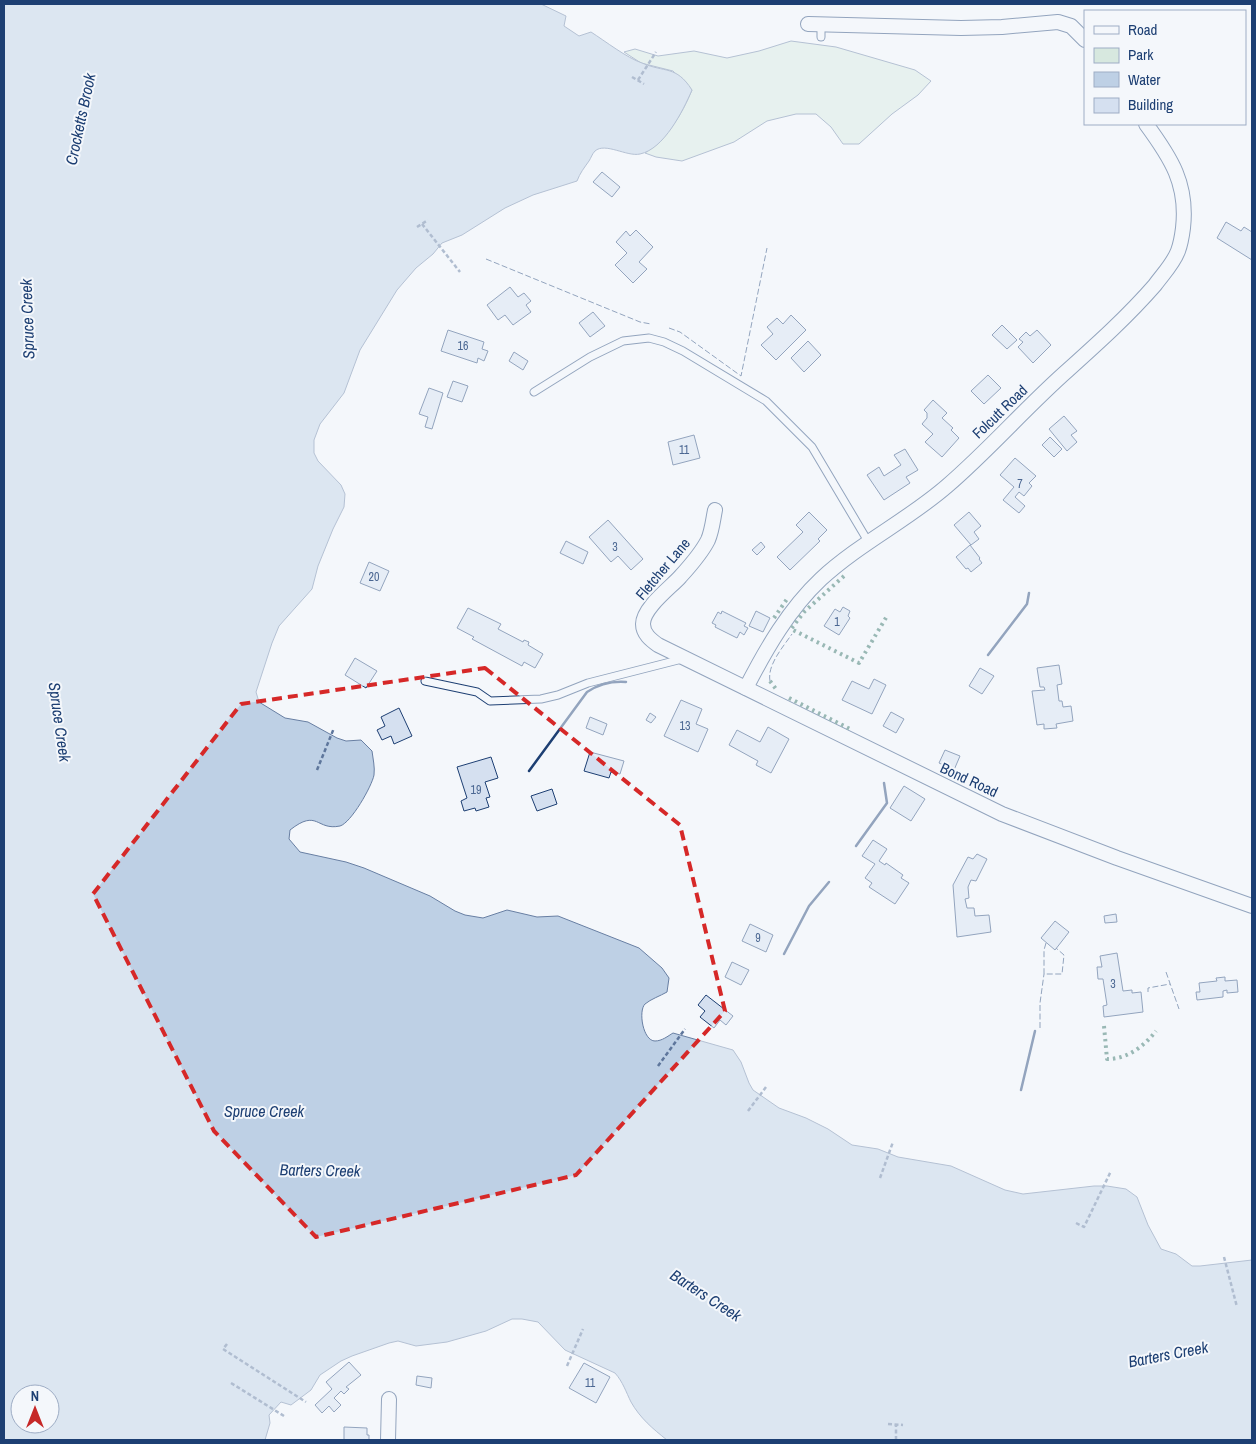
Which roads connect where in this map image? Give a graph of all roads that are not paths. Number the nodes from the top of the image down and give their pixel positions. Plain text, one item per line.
1 (817, 28) dead end
2 (1084, 39) edge
3 (1147, 125) edge
4 (534, 392) dead end
5 (715, 510) dead end
6 (869, 543) junction
7 (682, 659) junction
8 (425, 681) dead end
9 (746, 688) junction
10 (1252, 906) edge
11 (390, 1399) dead end
12 (388, 1440) edge

1 - 2 street
3 - 6 street, Folcutt Road
4 - 6 lane
5 - 7 street, Fletcher Lane
6 - 9 street, Folcutt Road
7 - 8 lane
7 - 9 street, Bond Road
9 - 10 street, Bond Road
11 - 12 street

